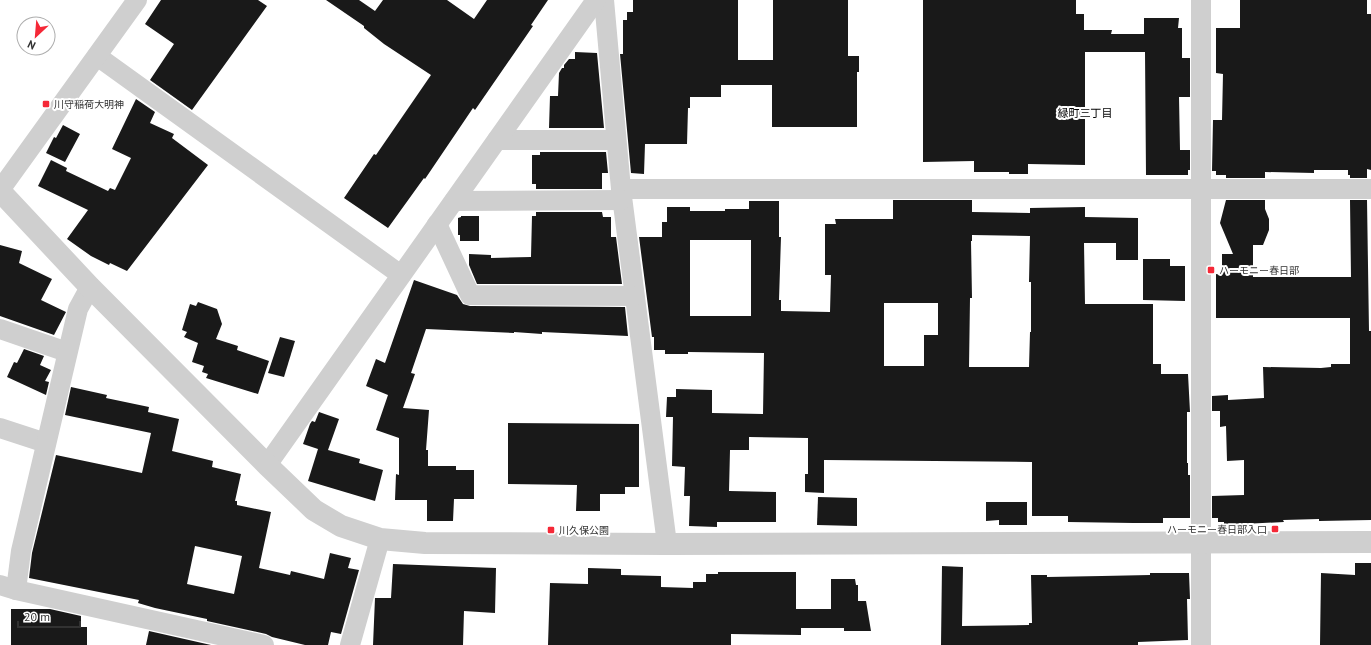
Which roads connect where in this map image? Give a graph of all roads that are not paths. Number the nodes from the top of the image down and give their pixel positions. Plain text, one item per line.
1 (137, 0) edge
2 (596, 0) edge
3 (604, 0) edge
4 (1202, 0) edge
5 (97, 56) junction
6 (497, 140) junction
7 (616, 140) junction
8 (1200, 189) junction
9 (1371, 189) edge
10 (0, 191) edge
11 (621, 195) junction
12 (454, 200) junction
13 (437, 224) junction
14 (401, 275) junction
15 (90, 287) junction
16 (634, 296) junction
17 (0, 329) edge
18 (67, 352) junction
19 (0, 428) edge
20 (46, 443) junction
21 (267, 465) junction
22 (380, 539) junction
23 (1201, 542) junction
24 (1371, 542) edge
25 (667, 544) junction
26 (8, 587) edge
27 (264, 645) edge
28 (350, 645) edge
29 (1201, 645) edge

1 - 5 street
2 - 6 street
3 - 7 street
4 - 8 street
5 - 10 street
5 - 14 street
6 - 7 street
6 - 12 street
7 - 11 street
8 - 9 street
8 - 11 street
8 - 23 street
10 - 15 street
11 - 12 street
11 - 16 street
12 - 13 street
13 - 14 street
13 - 16 street
14 - 21 street
15 - 18 street
15 - 21 street
16 - 25 street
17 - 18 street
18 - 20 street
19 - 20 street
20 - 26 street
21 - 22 street
22 - 25 street
22 - 28 street
23 - 24 street
23 - 25 street
23 - 29 street
26 - 27 street

